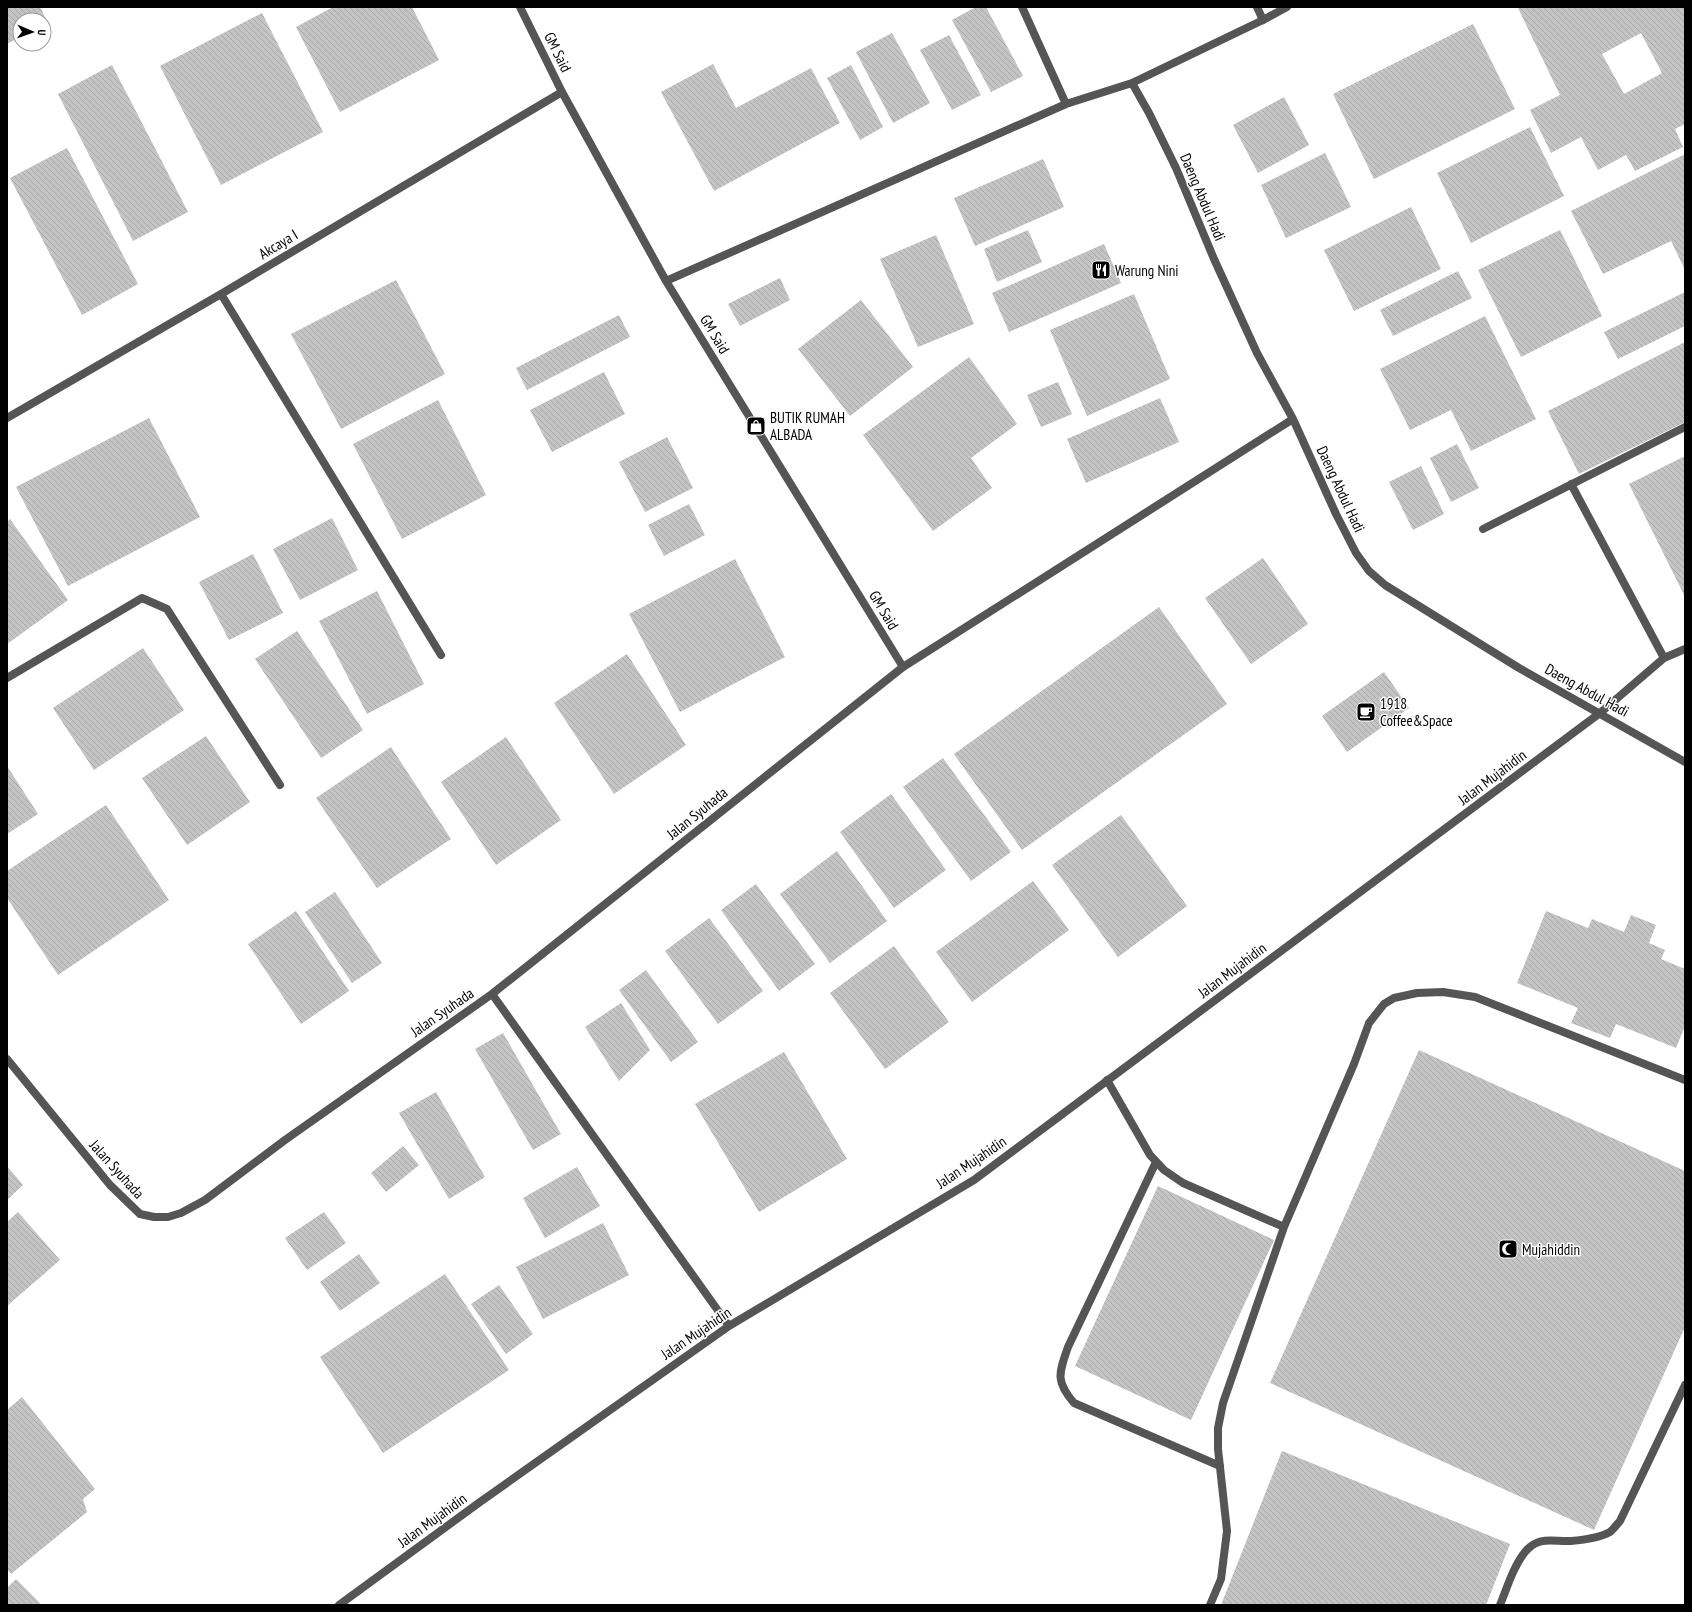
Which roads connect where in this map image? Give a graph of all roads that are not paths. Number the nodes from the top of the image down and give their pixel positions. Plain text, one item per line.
1 (520, 7) edge
2 (1022, 7) edge
3 (1257, 7) edge
4 (1287, 7) edge
5 (1263, 20) junction
6 (1132, 83) junction
7 (562, 92) junction
8 (1066, 104) junction
9 (666, 281) junction
10 (220, 294) junction
11 (7, 418) edge
12 (1293, 418) junction
13 (1685, 427) edge
14 (1571, 484) junction
15 (1483, 529) dead end
16 (1685, 649) edge
17 (441, 655) dead end
18 (1664, 658) junction
19 (903, 667) junction
20 (7, 678) edge
21 (1600, 713) junction
22 (1685, 762) edge
23 (280, 785) dead end
24 (492, 994) junction
25 (7, 1059) edge
26 (1107, 1080) junction
27 (1685, 1080) edge
28 (1156, 1162) junction
29 (1284, 1227) junction
30 (729, 1326) junction
31 (1685, 1385) edge
32 (1220, 1466) junction
33 (339, 1605) edge
34 (1210, 1605) edge
35 (1500, 1605) edge

1 - 7 street, GM Said
2 - 8 street
3 - 5 street
4 - 5 street
5 - 6 street
6 - 8 street
6 - 12 street, Daeng Abdul Hadi
7 - 9 street, GM Said
7 - 10 street, Akcaya I
8 - 9 street
9 - 19 street, GM Said
10 - 11 street, Akcaya I
10 - 17 street
12 - 19 street, Jalan Syuhada
12 - 21 street, Daeng Abdul Hadi
13 - 14 street
14 - 15 street
14 - 18 street
16 - 18 street, Jalan Mujahidin
18 - 21 street, Jalan Mujahidin
19 - 24 street, Jalan Syuhada
20 - 23 street
21 - 22 street, Daeng Abdul Hadi
21 - 26 street, Jalan Mujahidin
24 - 25 street, Jalan Syuhada
24 - 30 street
26 - 28 street
26 - 30 street, Jalan Mujahidin
27 - 29 street
28 - 29 street
28 - 32 street
29 - 32 street
30 - 33 street, Jalan Mujahidin
31 - 35 street
32 - 34 street

